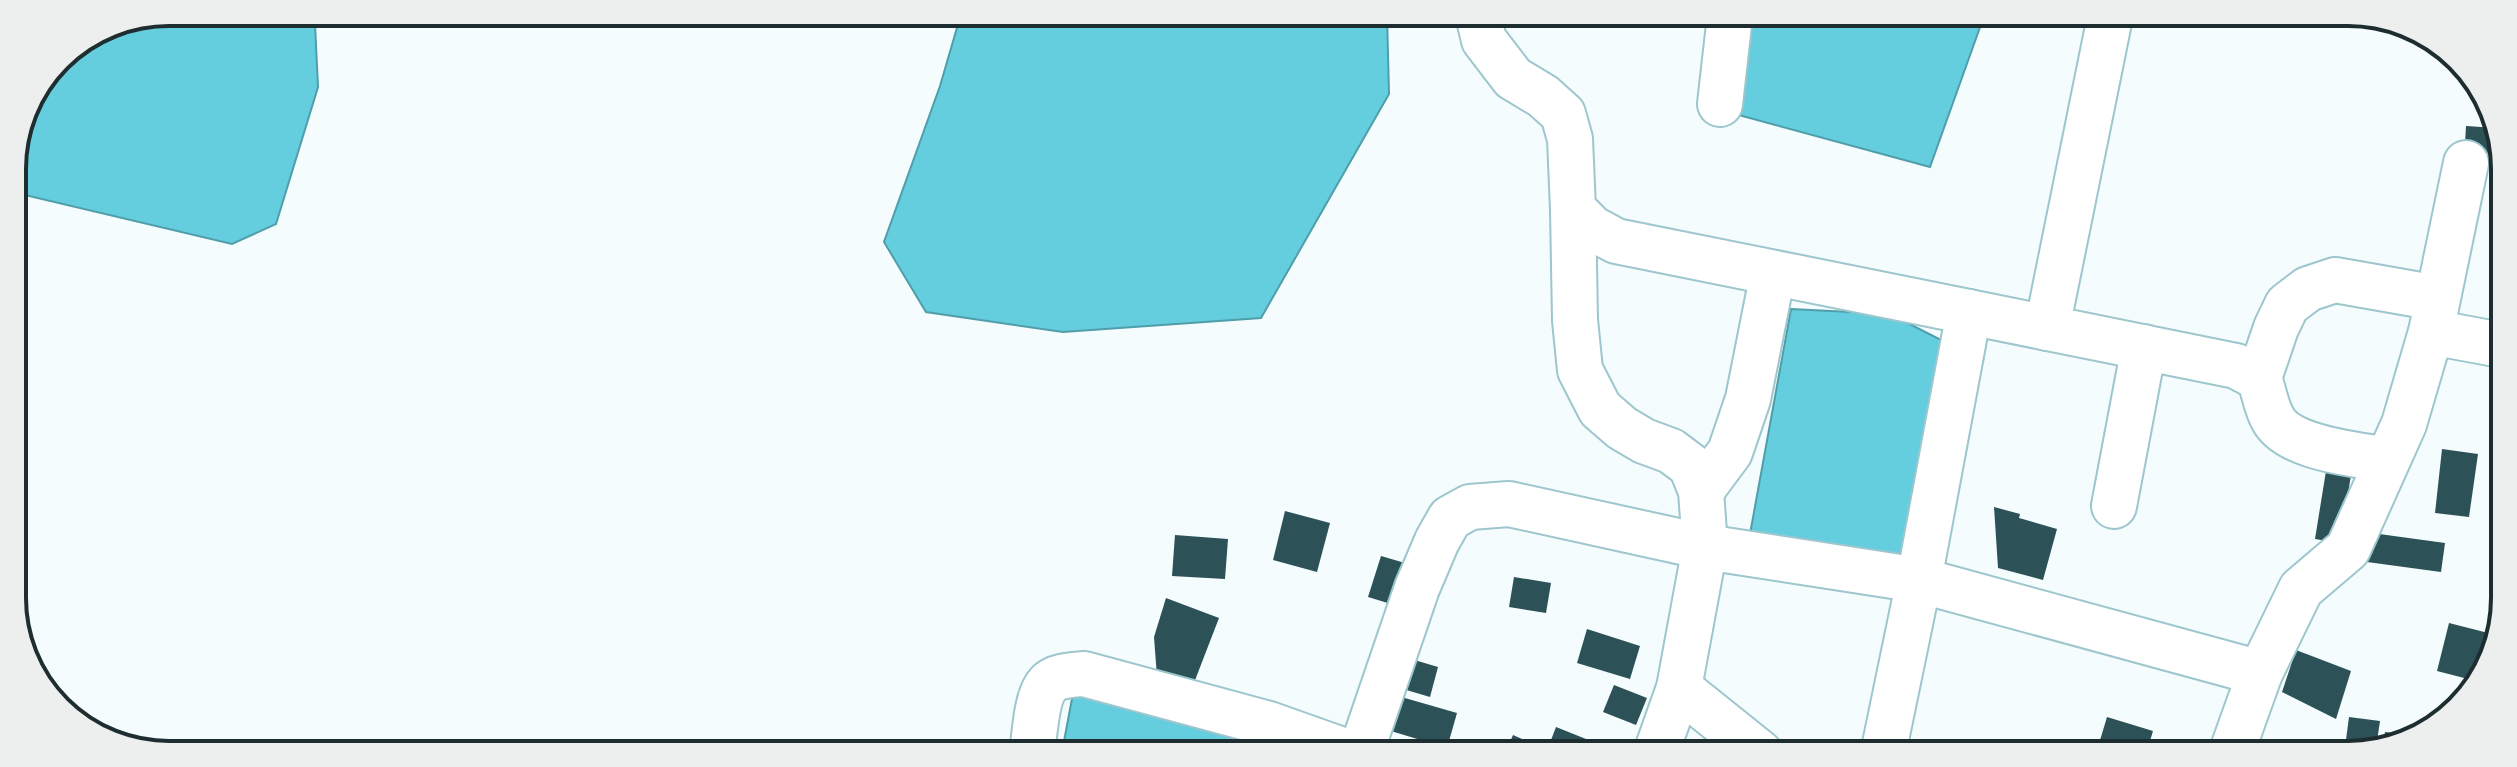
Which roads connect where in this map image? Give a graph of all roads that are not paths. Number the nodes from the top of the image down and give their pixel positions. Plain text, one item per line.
1 (1481, 26) edge
2 (1729, 26) edge
3 (2108, 26) edge
4 (1720, 104) dead end
5 (2466, 163) dead end
6 (1573, 209) junction
7 (1773, 273) junction
8 (1969, 312) junction
9 (2434, 315) junction
10 (2047, 328) junction
11 (2491, 341) edge
12 (2144, 347) junction
13 (2259, 378) junction
14 (2387, 460) junction
15 (1701, 491) junction
16 (2114, 506) dead end
17 (1705, 547) junction
18 (1919, 580) junction
19 (2260, 673) junction
20 (1679, 688) junction
21 (1034, 741) edge
22 (1317, 741) edge
23 (1365, 741) edge
24 (1660, 741) edge
25 (1745, 741) edge
26 (1886, 741) edge
27 (2236, 741) edge

1 - 6 street
2 - 4 street
3 - 10 street
5 - 9 street
6 - 7 street
6 - 15 street
7 - 8 street
7 - 15 street
8 - 10 street
8 - 18 street
9 - 11 street
9 - 13 street
9 - 14 street
10 - 12 street
12 - 13 street
12 - 16 street
13 - 14 street
14 - 19 street
15 - 17 street
17 - 18 street
17 - 20 street
17 - 23 street
18 - 19 street
18 - 26 street
19 - 27 street
20 - 24 street
20 - 25 street
21 - 22 street

